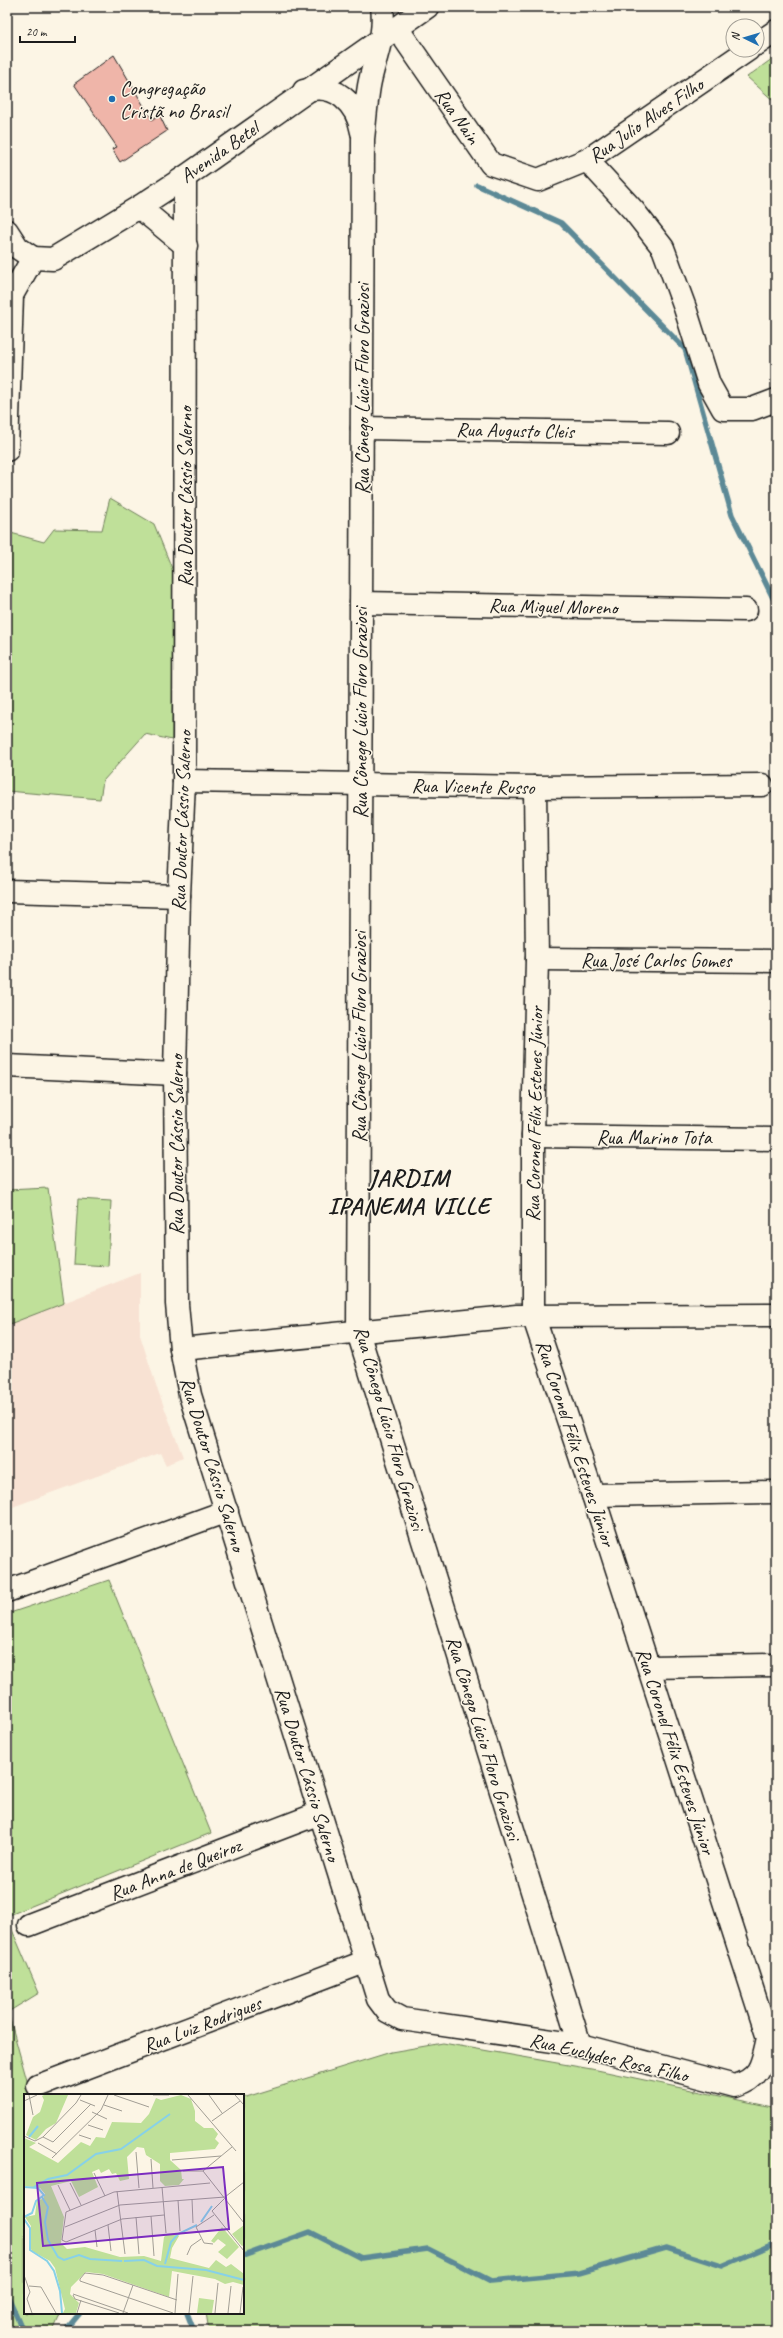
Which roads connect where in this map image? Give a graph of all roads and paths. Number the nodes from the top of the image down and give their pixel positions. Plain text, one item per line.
1 (373, 7) edge
2 (382, 7) edge
3 (427, 7) edge
4 (776, 31) edge
5 (390, 33) junction
6 (765, 39) edge
7 (358, 56) junction
8 (736, 58) edge
9 (340, 68) junction
10 (304, 92) junction
11 (340, 94) junction
12 (363, 139) junction
13 (587, 160) junction
14 (185, 177) junction
15 (538, 180) joint
16 (139, 207) junction
17 (7, 232) edge
18 (186, 246) junction
19 (33, 258) junction
20 (776, 400) edge
21 (362, 428) junction
22 (668, 433) dead end
23 (7, 450) edge
24 (361, 603) junction
25 (746, 610) dead end
26 (184, 781) junction
27 (360, 784) junction
28 (762, 785) dead end
29 (535, 788) junction
30 (7, 891) edge
31 (179, 896) junction
32 (537, 959) junction
33 (776, 961) edge
34 (7, 1066) edge
35 (175, 1074) junction
36 (533, 1136) junction
37 (776, 1138) edge
38 (533, 1315) junction
39 (776, 1315) edge
40 (358, 1332) junction
41 (181, 1349) junction
42 (776, 1492) edge
43 (593, 1495) junction
44 (227, 1511) junction
45 (7, 1591) edge
46 (776, 1665) edge
47 (649, 1666) junction
48 (320, 1813) junction
49 (29, 1925) dead end
50 (367, 1961) junction
51 (387, 2011) joint
52 (580, 2046) junction
53 (758, 2073) joint
54 (38, 2086) dead end

1 - 7 street
2 - 5 street
3 - 5 street, Avenida Betel
4 - 6 street
5 - 7 street, Avenida Betel
5 - 12 street, Rua Cônego Lúcio Floro Graziosi
5 - 15 street, Rua Nain
7 - 9 street, Avenida Betel
8 - 13 street, Rua Julio Alves Filho
9 - 10 street, Avenida Betel
9 - 11 street, Rua Cônego Lúcio Floro Graziosi
10 - 11 street
10 - 14 street, Avenida Betel
11 - 12 street, Rua Cônego Lúcio Floro Graziosi
12 - 21 street, Rua Cônego Lúcio Floro Graziosi
13 - 15 street, Rua Julio Alves Filho
13 - 20 street
14 - 16 street, Avenida Betel
14 - 18 street, Rua Doutor Cássio Salerno
16 - 18 street
16 - 19 street, Avenida Betel
17 - 19 street
18 - 26 street, Rua Doutor Cássio Salerno
19 - 23 street
21 - 22 street, Rua Augusto Cleis
21 - 24 street, Rua Cônego Lúcio Floro Graziosi
24 - 25 street, Rua Miguel Moreno
24 - 27 street, Rua Cônego Lúcio Floro Graziosi
26 - 27 street, Rua Vicente Russo
26 - 31 street, Rua Doutor Cássio Salerno
27 - 29 street, Rua Vicente Russo
27 - 40 street, Rua Cônego Lúcio Floro Graziosi
28 - 29 street, Rua Vicente Russo
29 - 32 street, Rua Coronel Félix Esteves Júnior
30 - 31 street
31 - 35 street, Rua Doutor Cássio Salerno
32 - 33 street, Rua José Carlos Gomes
32 - 36 street, Rua Coronel Félix Esteves Júnior
34 - 35 street
35 - 41 street, Rua Doutor Cássio Salerno
36 - 37 street, Rua Marino Tota
36 - 38 street, Rua Coronel Félix Esteves Júnior
38 - 39 street
38 - 40 street
38 - 43 street, Rua Coronel Félix Esteves Júnior
40 - 41 street
40 - 52 street, Rua Cônego Lúcio Floro Graziosi
41 - 44 street, Rua Doutor Cássio Salerno
42 - 43 street
43 - 47 street, Rua Coronel Félix Esteves Júnior
44 - 45 street
44 - 48 street, Rua Doutor Cássio Salerno
46 - 47 street
47 - 53 street, Rua Coronel Félix Esteves Júnior
48 - 49 street, Rua Anna de Queiroz
48 - 50 street, Rua Doutor Cássio Salerno
50 - 51 street, Rua Doutor Cássio Salerno
50 - 54 street, Rua Luiz Rodrigues
51 - 52 street, Rua Euclydes Rosa Filho
52 - 53 street, Rua Euclydes Rosa Filho

